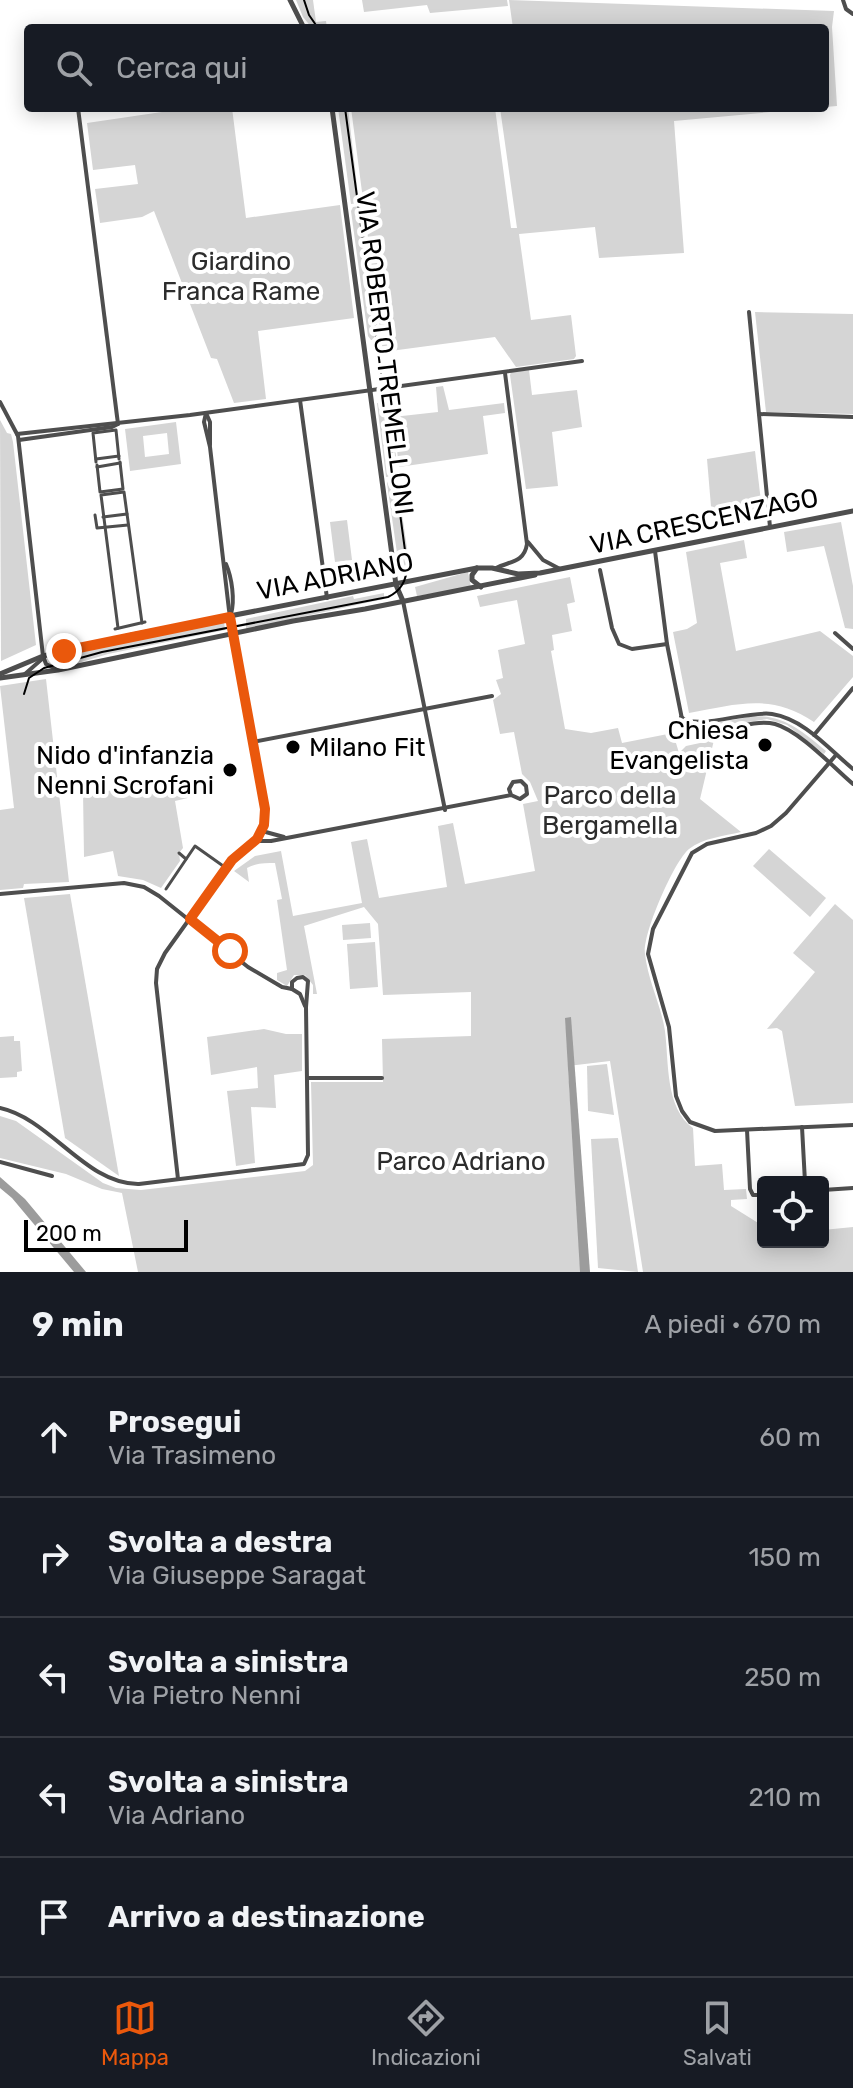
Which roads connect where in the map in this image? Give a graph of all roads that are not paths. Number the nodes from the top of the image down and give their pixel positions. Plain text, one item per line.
1 (290, 0) edge
2 (843, 0) edge
3 (853, 14) edge
4 (302, 24) edge
5 (74, 112) edge
6 (78, 112) edge
7 (333, 112) edge
8 (79, 119) junction
9 (749, 312) dead end
10 (582, 361) dead end
11 (505, 373) junction
12 (370, 391) junction
13 (300, 400) junction
14 (0, 402) edge
15 (206, 413) junction
16 (759, 414) junction
17 (853, 417) edge
18 (118, 424) junction
19 (18, 437) junction
20 (120, 460) junction
21 (97, 463) junction
22 (853, 511) edge
23 (127, 514) junction
24 (95, 515) dead end
25 (103, 517) junction
26 (128, 525) junction
27 (105, 527) junction
28 (770, 527) junction
29 (527, 542) junction
30 (655, 551) junction
31 (224, 561) junction
32 (217, 562) dead end
33 (477, 568) junction
34 (496, 568) junction
35 (563, 570) junction
36 (600, 570) dead end
37 (540, 573) junction
38 (396, 585) junction
39 (484, 587) junction
40 (327, 598) junction
41 (403, 601) junction
42 (230, 617) junction
43 (835, 633) dead end
44 (233, 634) junction
45 (667, 644) junction
46 (853, 649) edge
47 (43, 656) junction
48 (58, 670) junction
49 (0, 676) edge
50 (23, 676) junction
51 (853, 688) edge
52 (492, 696) dead end
53 (425, 709) junction
54 (680, 715) junction
55 (682, 724) junction
56 (694, 724) junction
57 (688, 732) junction
58 (814, 735) junction
59 (253, 742) junction
60 (836, 755) junction
61 (829, 763) junction
62 (853, 769) edge
63 (853, 784) edge
64 (511, 795) junction
65 (445, 810) junction
66 (261, 831) junction
67 (286, 837) junction
68 (255, 841) junction
69 (179, 853) dead end
70 (186, 859) junction
71 (226, 868) junction
72 (166, 889) dead end
73 (0, 894) edge
74 (190, 919) junction
75 (292, 989) junction
76 (306, 992) junction
77 (300, 994) junction
78 (306, 1007) junction
79 (307, 1078) junction
80 (382, 1078) dead end
81 (0, 1108) edge
82 (853, 1125) edge
83 (802, 1127) junction
84 (747, 1130) junction
85 (0, 1162) edge
86 (52, 1176) dead end
87 (805, 1176) edge
88 (178, 1179) junction
89 (853, 1188) edge
90 (829, 1190) edge
91 (757, 1195) edge

1 - 4 street
2 - 3 street
5 - 8 street
6 - 8 street
7 - 12 street, VIA ROBERTO TREMELLONI
8 - 18 street
9 - 16 street
10 - 11 street
11 - 12 street
11 - 29 street
12 - 13 street
12 - 38 street, VIA ROBERTO TREMELLONI
13 - 15 street
13 - 40 street
14 - 19 street
15 - 18 street
15 - 31 street
16 - 17 street
16 - 28 street
18 - 19 street
19 - 47 street
20 - 21 street
20 - 21 street
20 - 21 street
20 - 21 street
22 - 28 street, VIA CRESCENZAGO
23 - 25 street
23 - 25 street
23 - 26 street
24 - 27 street
25 - 27 street
26 - 27 street
26 - 27 street
28 - 30 street, VIA CRESCENZAGO
29 - 34 street
29 - 35 street
30 - 35 street, VIA CRESCENZAGO
30 - 45 street
31 - 32 street
31 - 42 street
33 - 34 street, VIA ADRIANO
33 - 38 street, VIA ADRIANO
33 - 39 street
34 - 37 street, VIA ADRIANO
35 - 37 street, VIA ADRIANO
36 - 45 street
37 - 39 street, VIA ADRIANO
38 - 40 street, VIA ADRIANO
38 - 41 street, VIA ROBERTO TREMELLONI
39 - 41 street, VIA ADRIANO
40 - 42 street, VIA ADRIANO
41 - 44 street, VIA ADRIANO
41 - 53 street
42 - 44 street
42 - 47 street, VIA ADRIANO
43 - 46 street
44 - 48 street, VIA ADRIANO
44 - 59 street
45 - 54 street
47 - 48 street
47 - 49 street, VIA ADRIANO
47 - 50 street
48 - 50 street, VIA ADRIANO
49 - 50 street, VIA ADRIANO
51 - 58 street
52 - 53 street
53 - 59 street
53 - 65 street
54 - 55 street
54 - 56 street
55 - 56 street
55 - 57 street
56 - 57 street
56 - 58 street
57 - 61 street
58 - 60 street
59 - 66 street
60 - 61 street
60 - 62 street
61 - 63 street
61 - 84 street
64 - 64 street
64 - 65 street
65 - 67 street
66 - 67 street
66 - 68 street
67 - 68 street
68 - 71 street
69 - 70 street
70 - 71 street
70 - 72 street
71 - 74 street
73 - 74 street
74 - 75 street
74 - 88 street
75 - 76 street
75 - 77 street
76 - 77 street
76 - 78 street
77 - 78 street
78 - 79 street
79 - 80 street
79 - 88 street
81 - 88 street
82 - 83 street
83 - 84 street
83 - 87 street
84 - 91 street
85 - 86 street
89 - 90 street

